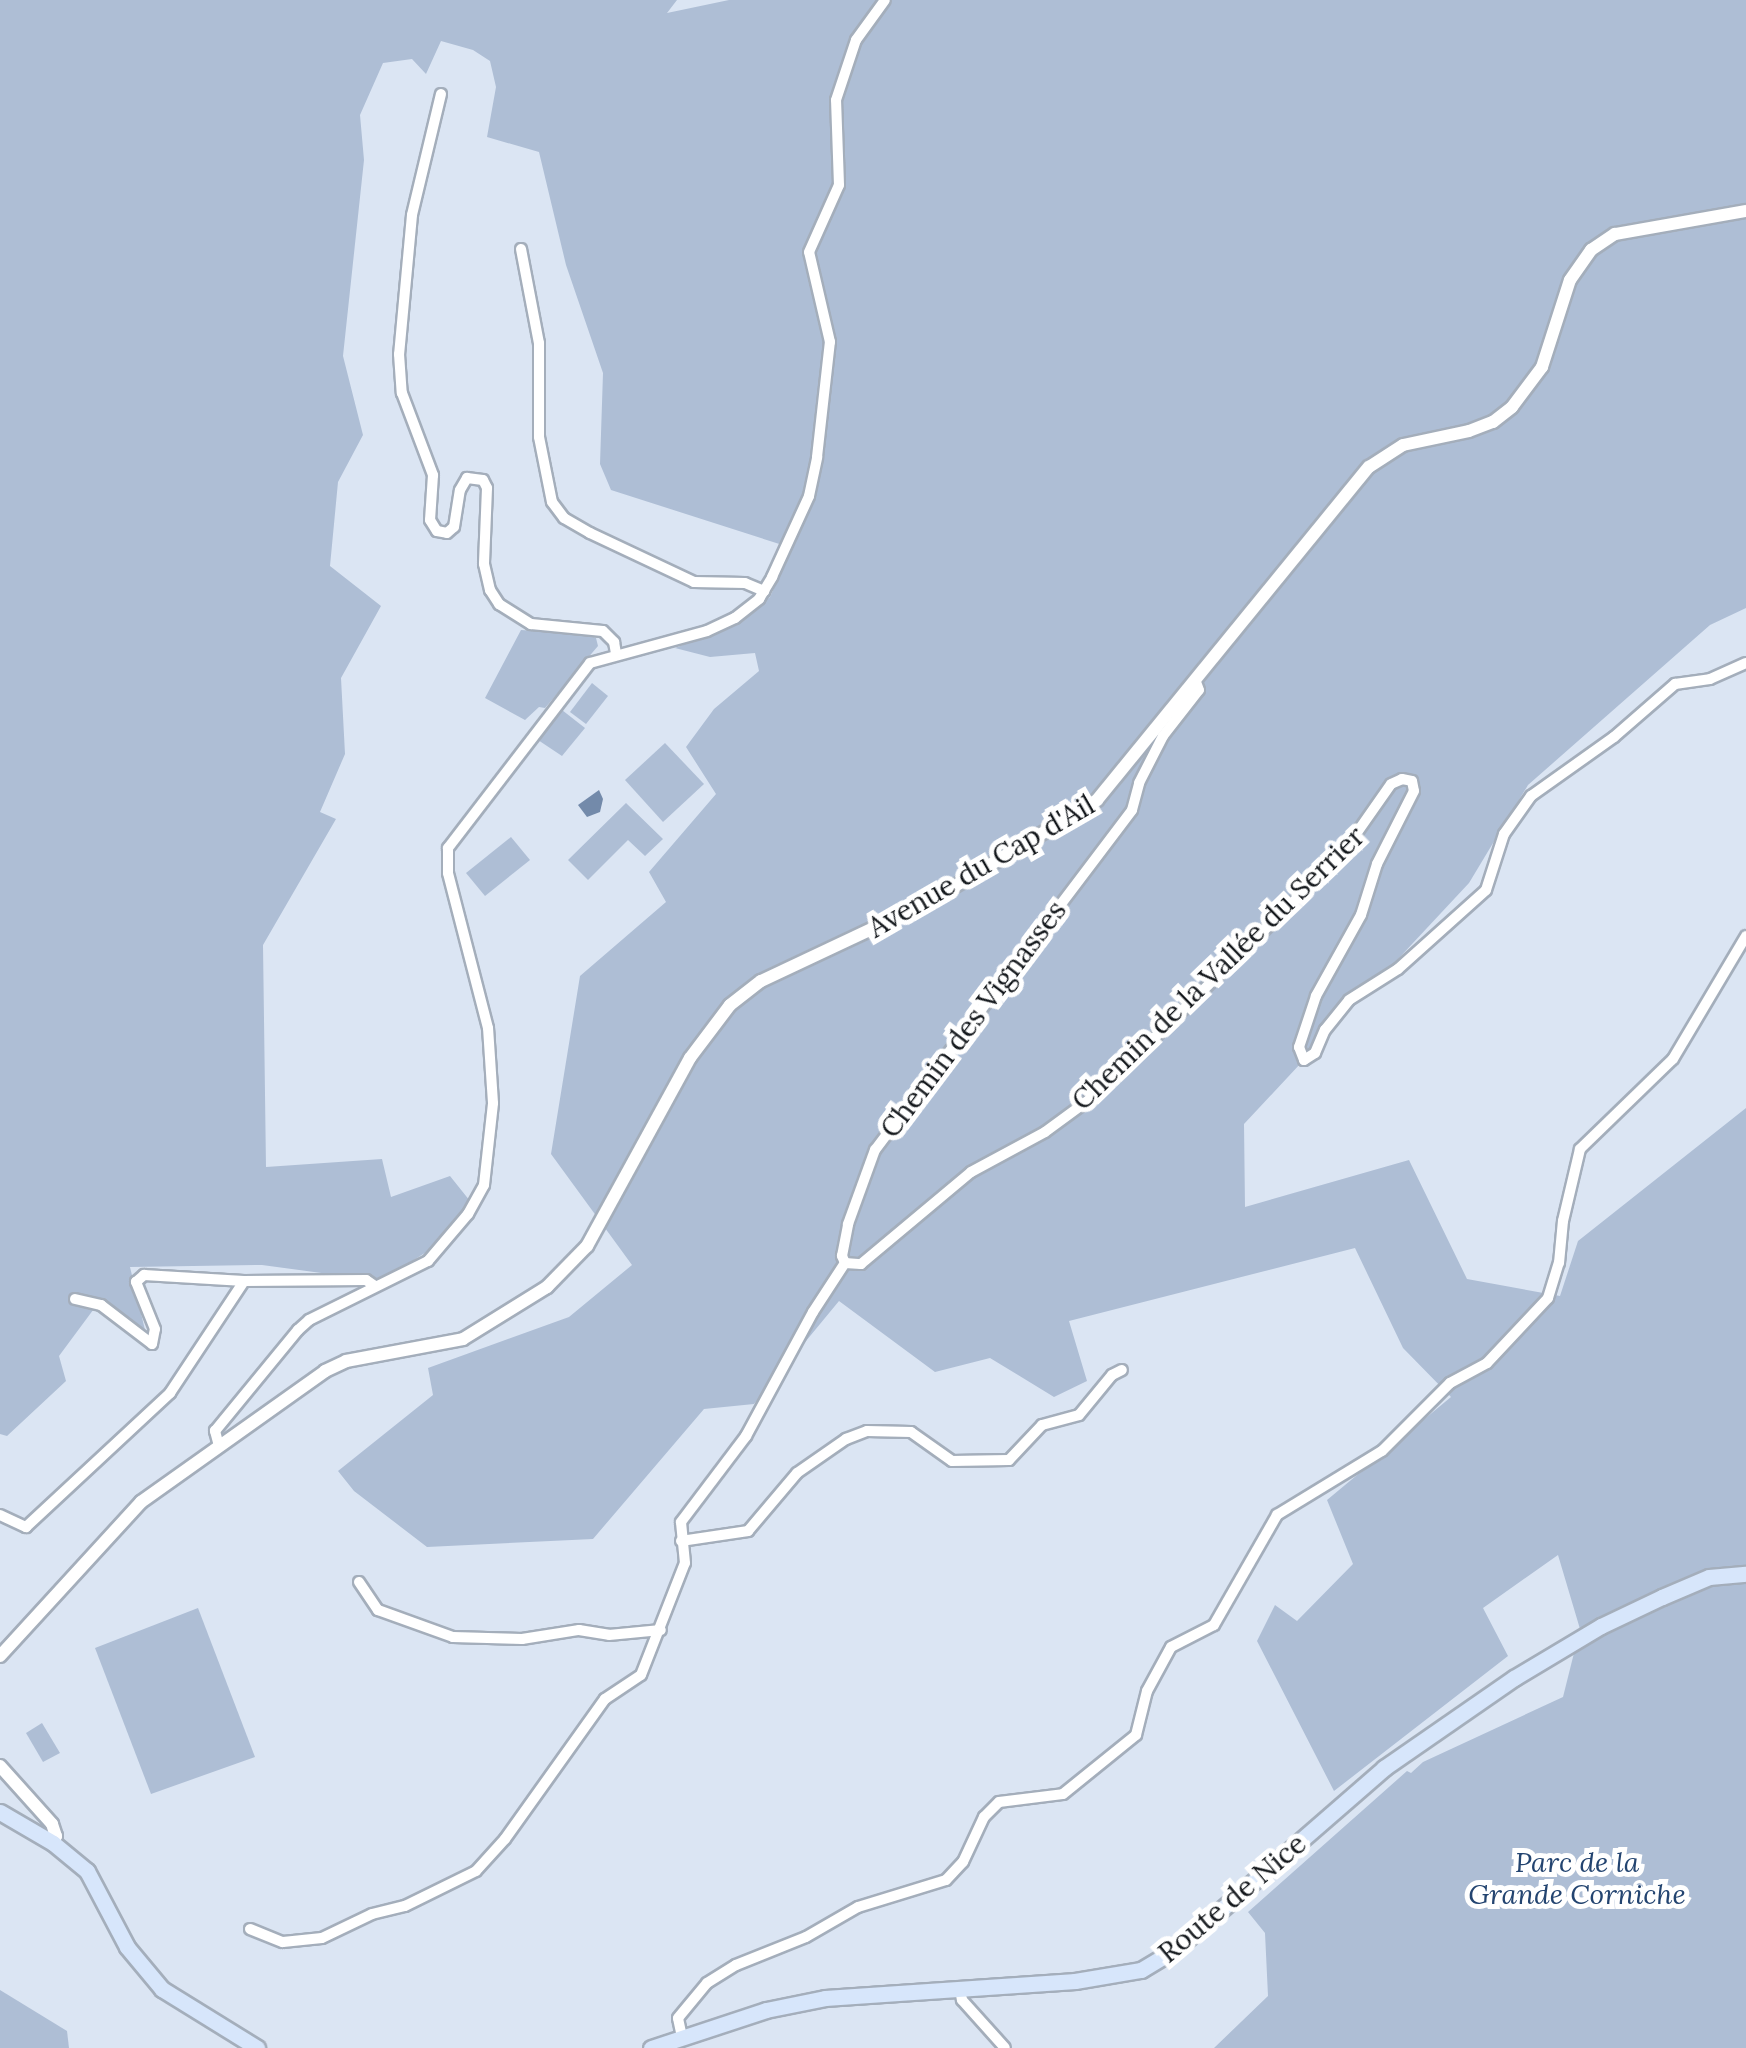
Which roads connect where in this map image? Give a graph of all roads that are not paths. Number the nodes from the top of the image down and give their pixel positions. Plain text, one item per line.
1 (885, 0) edge
2 (441, 94) dead end
3 (1746, 211) edge
4 (521, 249) dead end
5 (764, 590) junction
6 (616, 653) junction
7 (1746, 663) edge
8 (1196, 682) junction
9 (1123, 773) junction
10 (1139, 783) junction
11 (1746, 936) edge
12 (846, 1263) junction
13 (244, 1281) junction
14 (376, 1286) junction
15 (75, 1299) dead end
16 (1122, 1370) dead end
17 (218, 1446) junction
18 (0, 1515) edge
19 (681, 1542) junction
20 (1746, 1574) edge
21 (358, 1582) dead end
22 (661, 1630) junction
23 (0, 1656) edge
24 (0, 1766) edge
25 (0, 1812) edge
26 (54, 1843) junction
27 (250, 1929) dead end
28 (960, 1989) junction
29 (682, 2036) junction
30 (257, 2048) edge
31 (651, 2048) edge
32 (1005, 2048) edge

1 - 5 street
2 - 6 street
3 - 8 street, Avenue du Cap d'Ail
4 - 5 street
5 - 6 street
6 - 14 street
7 - 12 street, Chemin de la Vallée du Serrier
8 - 9 street, Avenue du Cap d'Ail
8 - 10 street, Chemin des Vignasses
9 - 10 street
9 - 17 street, Avenue du Cap d'Ail
10 - 12 street, Chemin des Vignasses
11 - 29 street
12 - 19 street, Chemin des Vignasses
13 - 14 street
13 - 15 street
13 - 18 street
14 - 17 street
16 - 19 street
17 - 23 street, Avenue du Cap d'Ail
19 - 22 street, Chemin des Vignasses
20 - 28 main road, Route de Nice
21 - 22 street
22 - 27 street, Chemin des Vignasses
24 - 26 street
25 - 26 main road
26 - 30 main road
28 - 29 main road, Route de Nice
28 - 32 street
29 - 31 main road, Route de Nice

